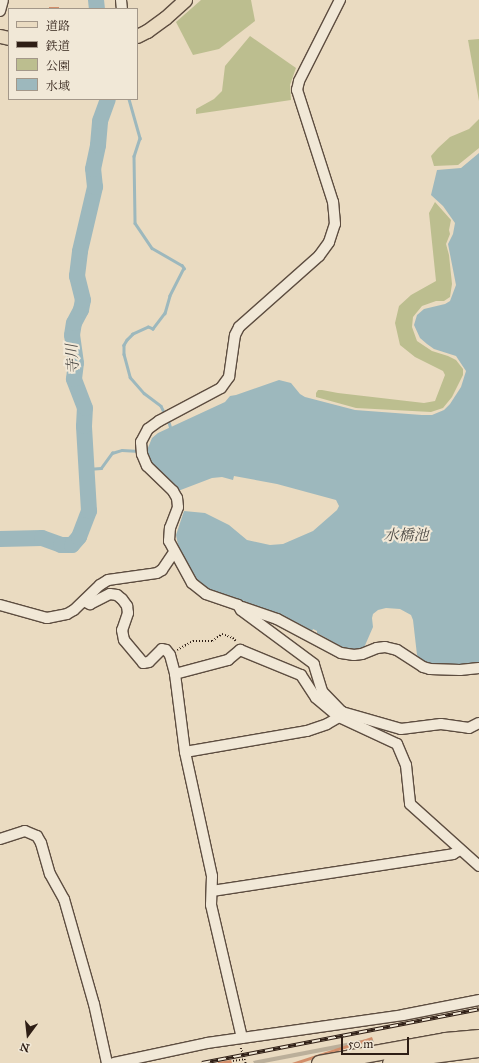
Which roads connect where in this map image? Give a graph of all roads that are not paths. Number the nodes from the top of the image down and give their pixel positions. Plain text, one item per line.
1 (3, 0) edge
2 (185, 0) edge
3 (340, 0) edge
4 (0, 11) edge
5 (138, 36) edge
6 (174, 552) junction
7 (84, 601) junction
8 (0, 605) edge
9 (238, 605) junction
10 (479, 668) edge
11 (175, 674) junction
12 (340, 714) junction
13 (479, 724) edge
14 (185, 752) junction
15 (0, 839) edge
16 (460, 850) junction
17 (479, 866) edge
18 (212, 891) junction
19 (479, 1000) edge
20 (479, 1037) edge
21 (240, 1038) junction
22 (479, 1049) edge
23 (107, 1063) edge
24 (114, 1063) edge
25 (319, 1063) edge
26 (390, 1063) edge

1 - 4 street
2 - 5 main road
3 - 6 street
6 - 7 street
6 - 9 street
7 - 8 street
7 - 11 street
9 - 10 street
9 - 12 street
11 - 12 street
11 - 14 street
12 - 13 street
12 - 14 street
12 - 16 street
14 - 18 street
15 - 23 street
16 - 17 street
16 - 18 street
18 - 21 street
19 - 21 street
20 - 25 highway
21 - 24 street
22 - 26 highway

